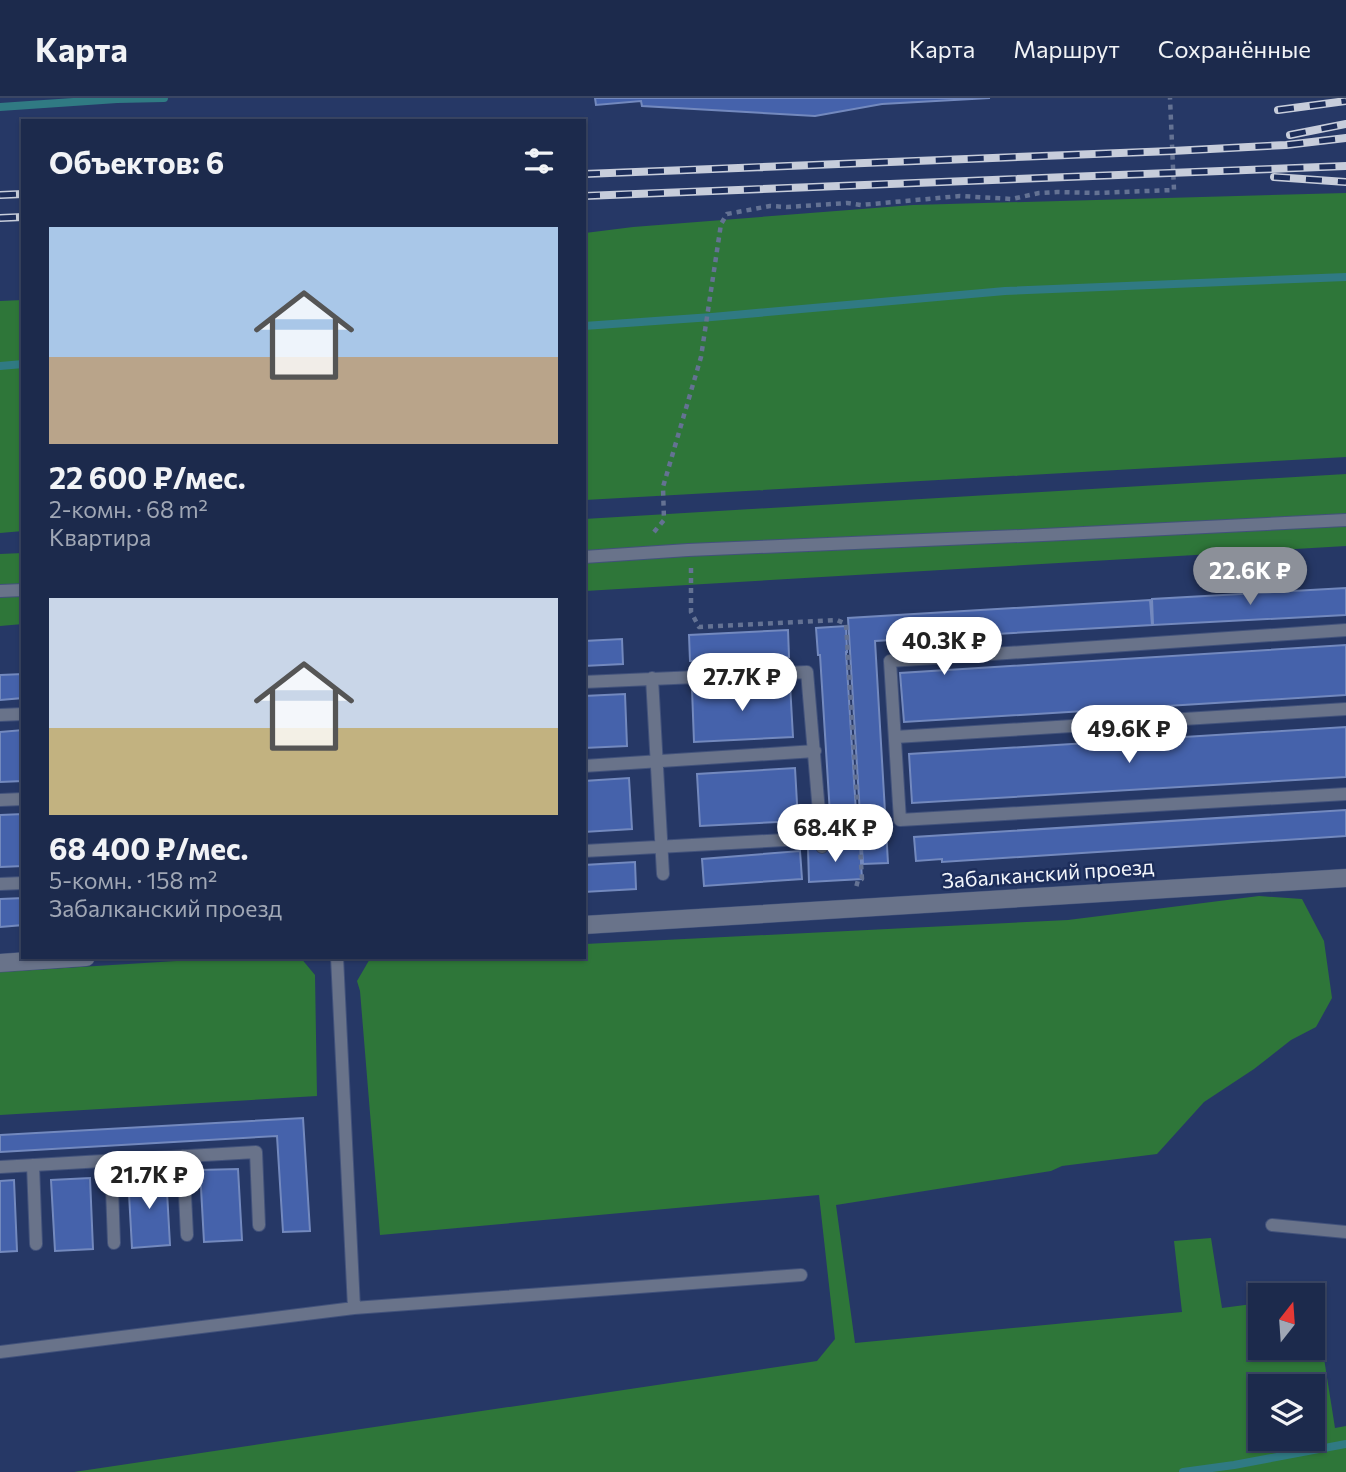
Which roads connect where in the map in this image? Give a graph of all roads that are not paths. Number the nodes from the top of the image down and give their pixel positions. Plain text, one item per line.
1 (1346, 520) edge
2 (586, 557) edge
3 (21, 590) edge
4 (0, 592) edge
5 (1346, 630) edge
6 (652, 678) junction
7 (586, 682) edge
8 (1346, 709) edge
9 (21, 714) edge
10 (0, 715) edge
11 (895, 737) junction
12 (815, 751) junction
13 (657, 761) junction
14 (586, 766) edge
15 (1346, 794) edge
16 (21, 799) edge
17 (0, 800) edge
18 (661, 846) junction
19 (586, 851) edge
20 (663, 874) dead end
21 (1346, 878) edge
22 (21, 883) edge
23 (0, 884) edge
24 (586, 926) edge
25 (57, 959) edge
26 (337, 959) edge
27 (0, 963) edge
28 (183, 1156) junction
29 (111, 1161) junction
30 (33, 1165) junction
31 (0, 1167) edge
32 (259, 1225) dead end
33 (1272, 1225) dead end
34 (1346, 1232) edge
35 (187, 1235) dead end
36 (114, 1243) dead end
37 (36, 1244) dead end
38 (801, 1275) dead end
39 (354, 1308) junction
40 (0, 1352) edge

1 - 2 lane
3 - 4 lane
5 - 11 lane
6 - 7 lane
6 - 12 lane
6 - 13 lane
8 - 11 lane
9 - 10 lane
11 - 15 lane
12 - 13 lane
12 - 18 lane
13 - 14 lane
13 - 18 lane
16 - 17 lane
18 - 19 lane
18 - 20 lane
21 - 24 street, Забалканский проезд
22 - 23 lane
25 - 27 street
26 - 39 lane
28 - 29 lane
28 - 32 lane
28 - 35 lane
29 - 30 lane
29 - 36 lane
30 - 31 lane
30 - 37 lane
33 - 34 lane
38 - 39 lane
39 - 40 lane

